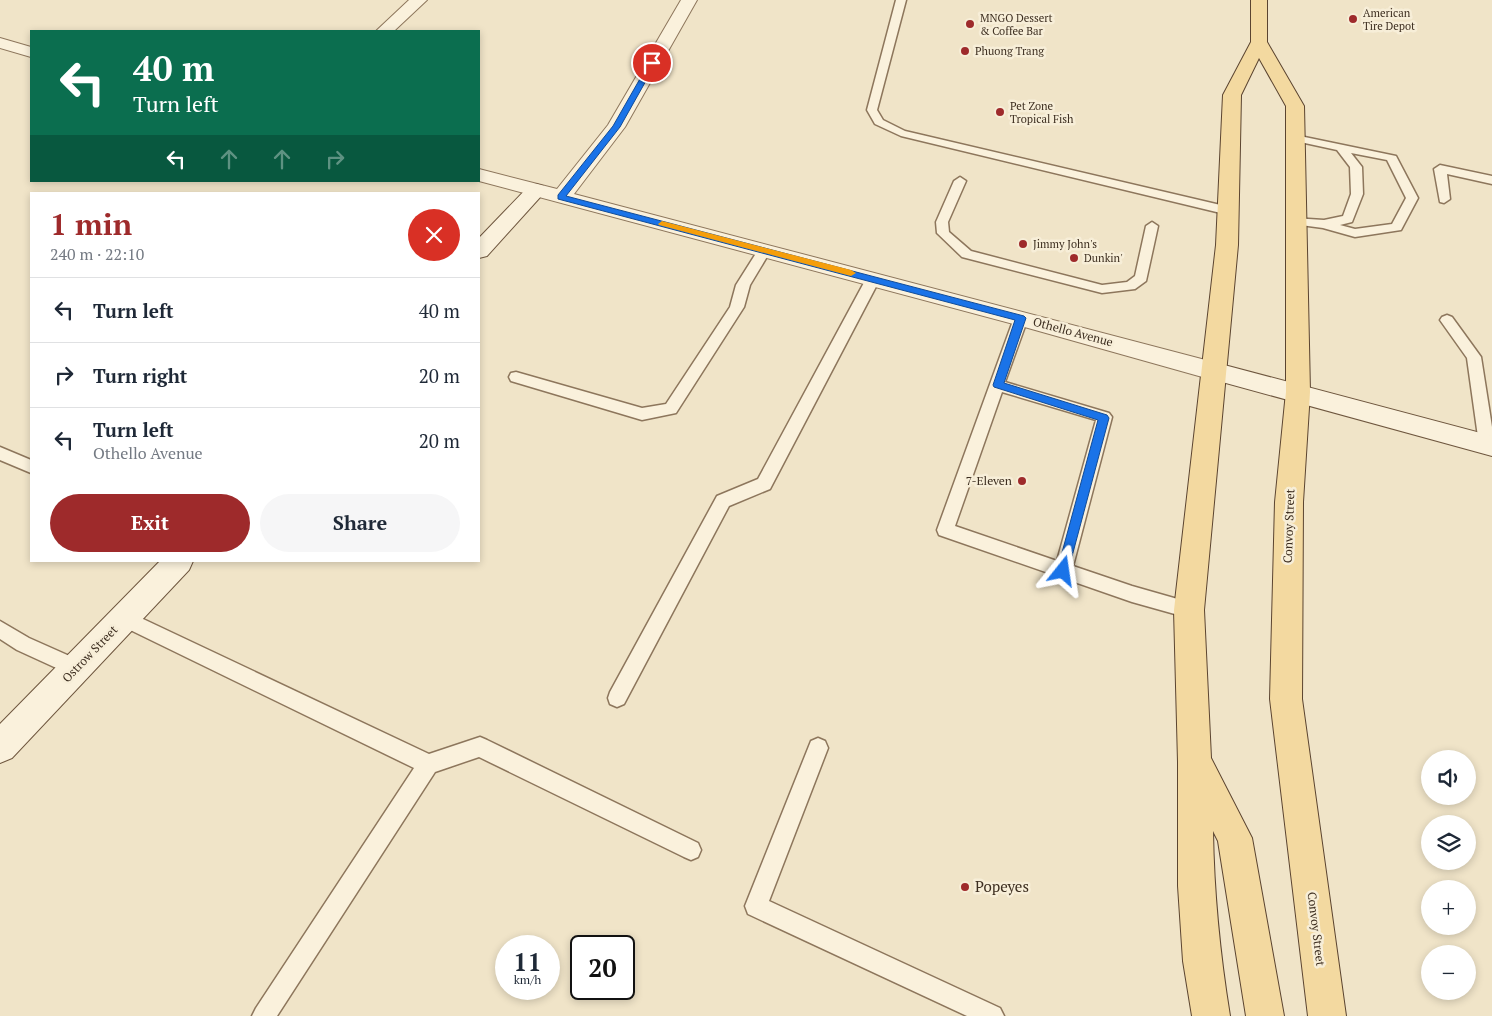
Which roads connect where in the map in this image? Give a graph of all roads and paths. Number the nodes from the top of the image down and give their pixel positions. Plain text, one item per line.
1 (419, 0) edge
2 (689, 0) edge
3 (901, 0) edge
4 (1259, 0) edge
5 (385, 30) edge
6 (1259, 42) junction
7 (0, 43) edge
8 (30, 52) edge
9 (1295, 138) junction
10 (1341, 148) junction
11 (480, 175) edge
12 (1492, 180) edge
13 (960, 181) dead end
14 (536, 190) junction
15 (561, 197) junction
16 (1444, 199) dead end
17 (1228, 211) junction
18 (1296, 221) junction
19 (1324, 224) junction
20 (1152, 226) dead end
21 (480, 250) edge
22 (765, 250) junction
23 (873, 279) junction
24 (1021, 318) junction
25 (1447, 320) dead end
26 (1213, 371) junction
27 (516, 377) dead end
28 (998, 385) junction
29 (1298, 392) junction
30 (1490, 445) edge
31 (0, 453) edge
32 (30, 467) edge
33 (178, 562) edge
34 (1063, 571) junction
35 (1189, 610) junction
36 (124, 618) junction
37 (0, 629) edge
38 (76, 668) junction
39 (617, 698) dead end
40 (0, 747) edge
41 (818, 748) dead end
42 (1195, 762) junction
43 (428, 764) junction
44 (691, 850) dead end
45 (264, 1016) edge
46 (992, 1016) edge
47 (1211, 1016) edge
48 (1265, 1016) edge
49 (1327, 1016) edge

1 - 5 street
2 - 15 street
3 - 17 lane
4 - 6 main road, Convoy Street
6 - 9 main road, Convoy Street
6 - 17 main road, Convoy Street
7 - 8 street
9 - 10 lane
9 - 18 main road, Convoy Street
10 - 19 lane
10 - 19 lane
11 - 14 street, Othello Avenue
12 - 16 lane
13 - 20 lane
14 - 15 street, Othello Avenue
14 - 21 street
15 - 22 street, Othello Avenue
17 - 26 main road, Convoy Street
18 - 19 lane
18 - 29 main road, Convoy Street
22 - 23 street, Othello Avenue
22 - 27 lane
23 - 24 street, Othello Avenue
23 - 39 lane
24 - 26 street, Othello Avenue
24 - 28 lane
25 - 30 lane
26 - 29 street, Othello Avenue
26 - 35 main road, Convoy Street
28 - 34 lane
28 - 34 lane
29 - 30 street, Othello Avenue
29 - 49 main road, Convoy Street
31 - 32 lane
33 - 36 street, Ostrow Street
34 - 35 lane
35 - 42 main road, Convoy Street
36 - 38 street, Ostrow Street
36 - 43 lane
37 - 38 lane
38 - 40 street, Ostrow Street
41 - 46 lane
42 - 47 main road, Convoy Street
42 - 48 main road
43 - 44 lane
43 - 45 lane

